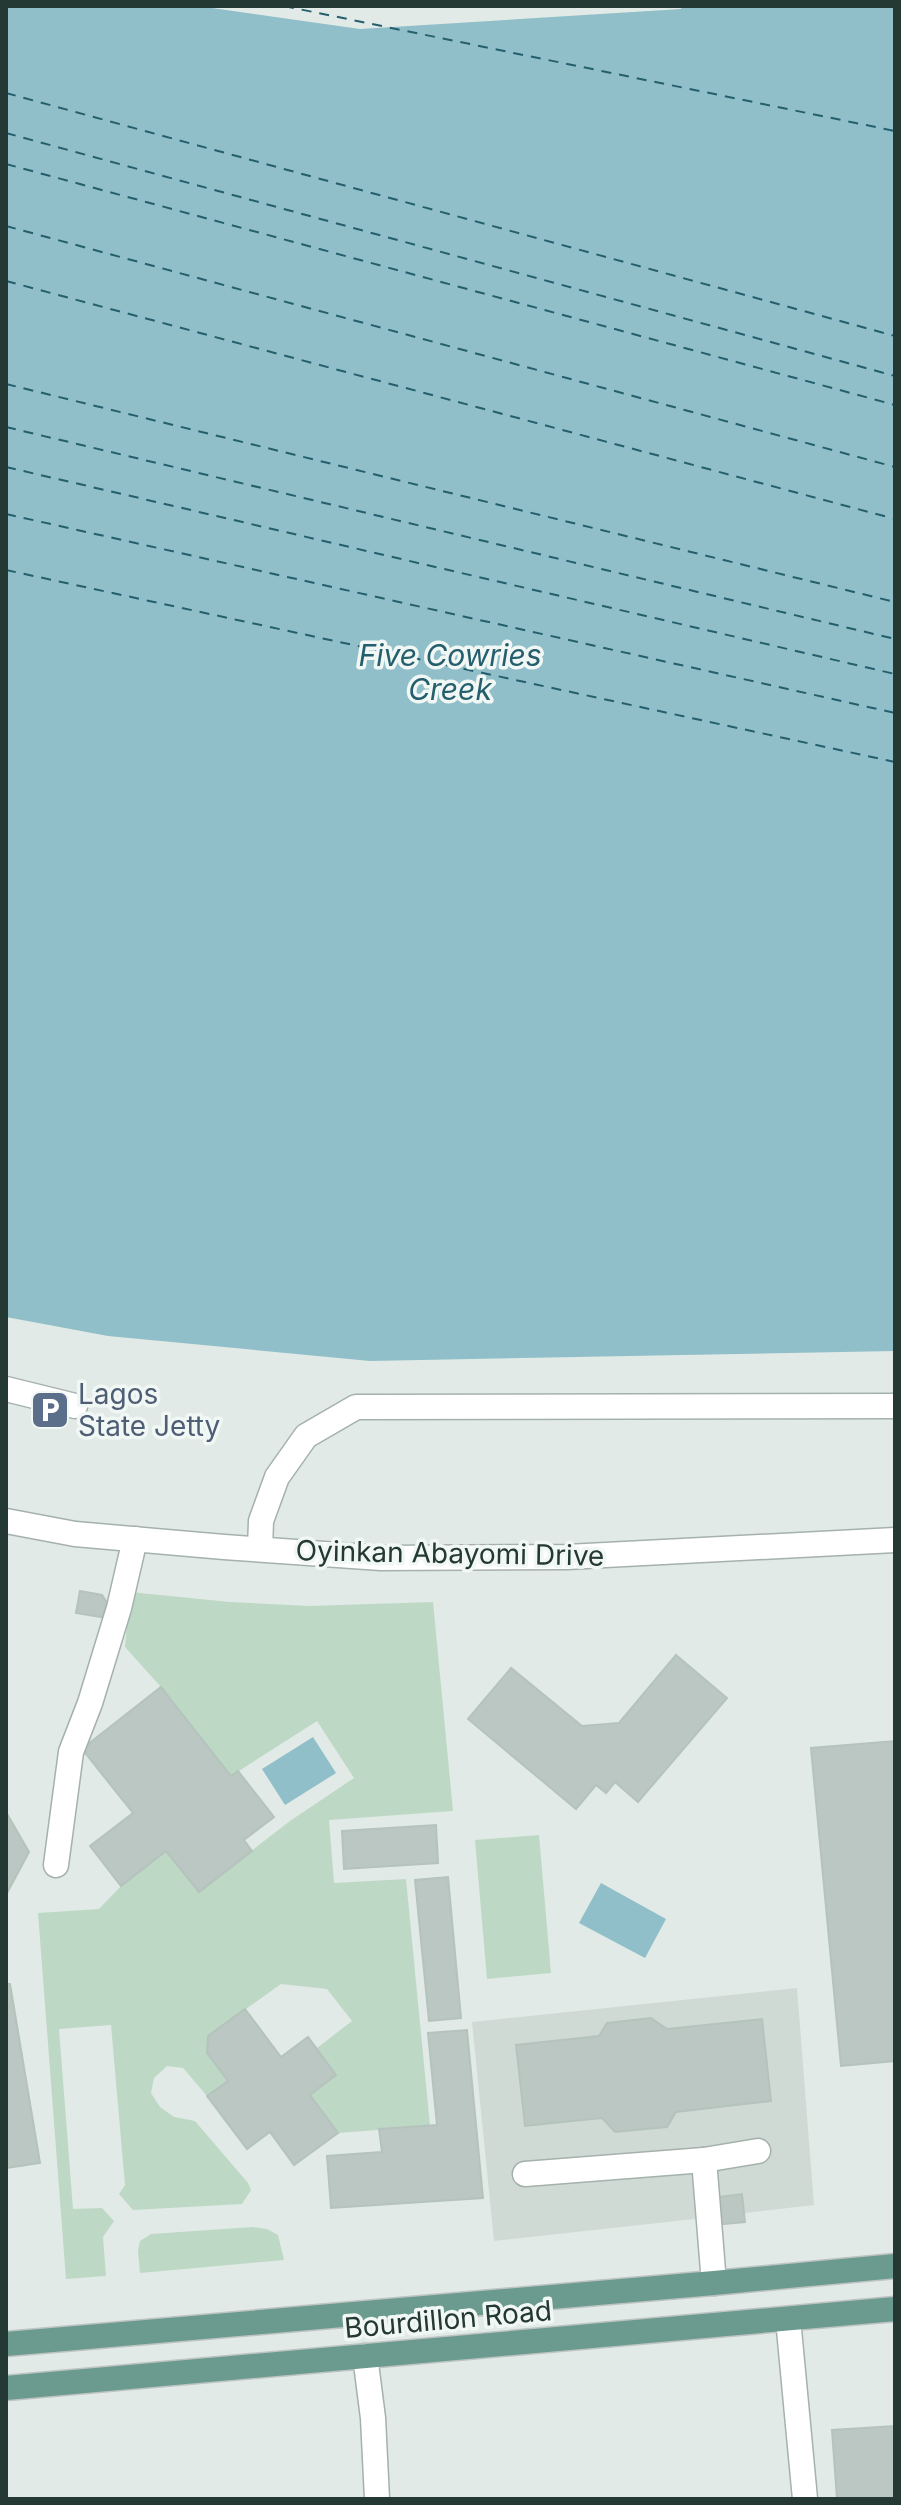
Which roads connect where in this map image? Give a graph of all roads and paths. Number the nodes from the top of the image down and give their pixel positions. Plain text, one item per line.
1 (6, 1389) edge
2 (75, 1406) dead end
3 (895, 1406) edge
4 (6, 1521) edge
5 (135, 1539) junction
6 (895, 1540) edge
7 (260, 1549) junction
8 (56, 1865) dead end
9 (758, 2151) dead end
10 (704, 2160) junction
11 (525, 2174) dead end
12 (895, 2266) edge
13 (714, 2283) junction
14 (895, 2309) edge
15 (788, 2319) junction
16 (6, 2344) edge
17 (365, 2356) junction
18 (6, 2388) edge
19 (377, 2499) edge
20 (805, 2499) edge

1 - 2 street
3 - 7 street
4 - 5 street, Oyinkan Abayomi Drive
5 - 7 street, Oyinkan Abayomi Drive
5 - 8 street
6 - 7 street, Oyinkan Abayomi Drive
9 - 10 street
10 - 11 street
10 - 13 street
12 - 13 main road, Bourdillon Road
13 - 16 main road, Bourdillon Road
14 - 15 main road, Bourdillon Road
15 - 17 main road, Bourdillon Road
15 - 20 street
17 - 18 main road, Bourdillon Road
17 - 19 street

